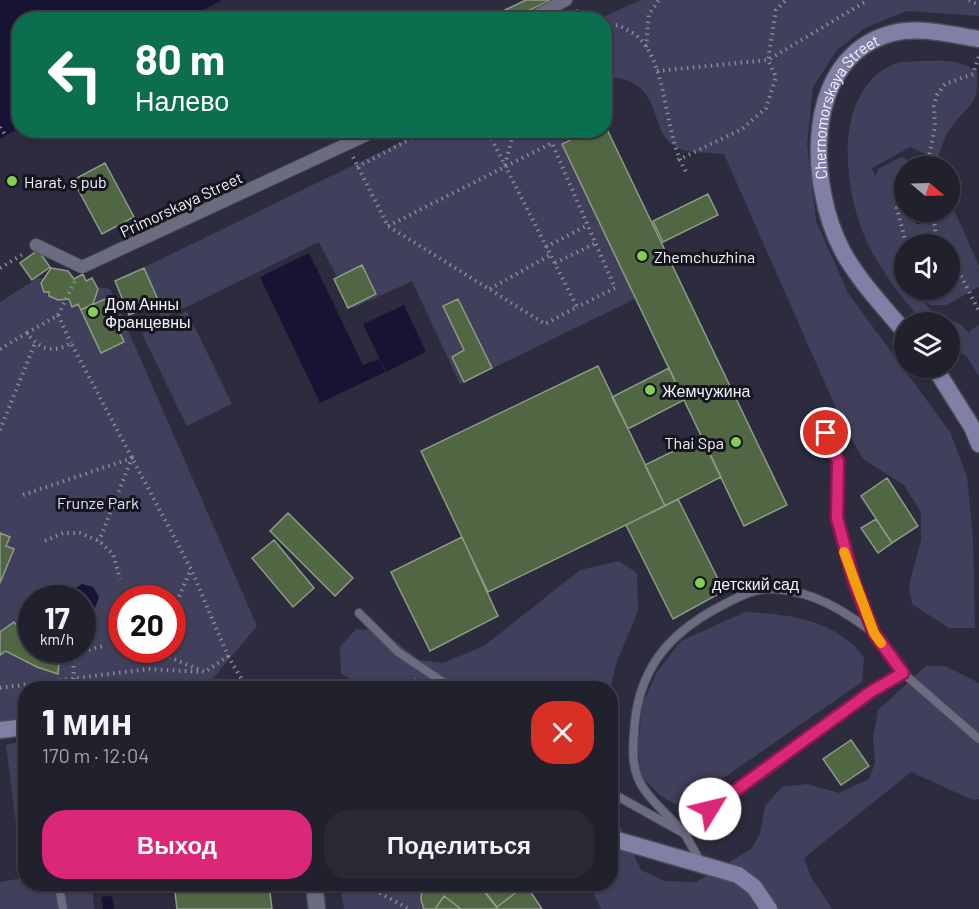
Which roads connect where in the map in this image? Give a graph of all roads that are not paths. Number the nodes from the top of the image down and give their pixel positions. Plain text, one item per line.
1 (566, 0) edge
2 (543, 12) edge
3 (979, 39) edge
4 (360, 138) edge
5 (36, 246) road end
6 (894, 319) edge
7 (941, 378) edge
8 (826, 433) dead end
9 (979, 444) edge
10 (359, 614) dead end
11 (874, 633) junction
12 (903, 673) junction
13 (442, 681) edge
14 (18, 728) edge
15 (0, 730) edge
16 (979, 739) edge
17 (618, 796) edge
18 (685, 834) junction
19 (618, 840) edge
20 (702, 863) junction
21 (315, 891) edge
22 (60, 892) dead end
23 (63, 909) edge
24 (317, 909) edge
25 (769, 909) edge

1 - 2 street
3 - 6 main road, Chernomorskaya Street
4 - 5 street, Primorskaya Street
7 - 9 main road
8 - 11 lane
10 - 13 lane
11 - 12 lane
11 - 18 lane
12 - 16 lane
12 - 18 lane
14 - 15 main road
17 - 18 lane
18 - 20 lane
19 - 20 main road
20 - 25 main road
21 - 24 street
22 - 23 lane

